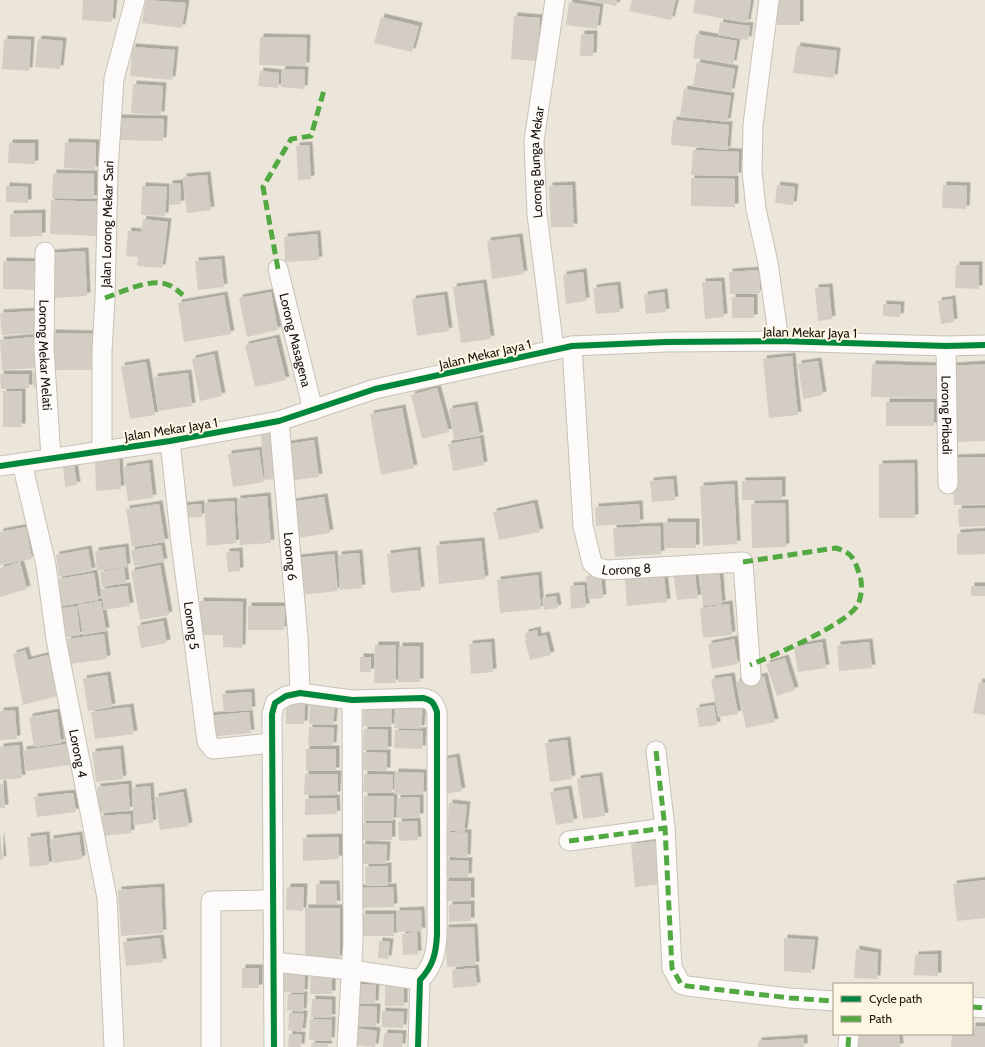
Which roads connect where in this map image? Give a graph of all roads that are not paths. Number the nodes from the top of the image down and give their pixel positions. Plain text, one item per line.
1 (134, 0) edge
2 (555, 0) edge
3 (769, 0) edge
4 (45, 252) dead end
5 (278, 269) dead end
6 (779, 341) junction
7 (985, 344) edge
8 (946, 346) junction
9 (563, 348) junction
10 (313, 410) junction
11 (279, 421) junction
12 (170, 441) junction
13 (102, 451) junction
14 (51, 458) junction
15 (22, 463) junction
16 (0, 466) edge
17 (948, 484) dead end
18 (751, 676) dead end
19 (300, 693) junction
20 (352, 700) junction
21 (272, 743) junction
22 (656, 751) dead end
23 (664, 828) junction
24 (569, 841) dead end
25 (273, 900) junction
26 (273, 962) junction
27 (351, 970) junction
28 (420, 980) junction
29 (833, 1001) edge
30 (973, 1007) edge
31 (985, 1008) edge
32 (849, 1035) edge
33 (114, 1047) edge
34 (211, 1047) edge
35 (274, 1047) edge
36 (347, 1047) edge
37 (418, 1047) edge
38 (848, 1047) edge

1 - 13 street, Jalan Lorong Mekar Sari
2 - 9 street, Lorong Bunga Mekar
3 - 6 street
4 - 14 street, Lorong Mekar Melati
5 - 10 street, Lorong Masagena
6 - 8 street, Jalan Mekar Jaya 1
6 - 9 street, Jalan Mekar Jaya 1
7 - 8 street, Jalan Mekar Jaya 1
8 - 17 street, Lorong Pribadi
9 - 10 street, Jalan Mekar Jaya 1
9 - 18 street, Lorong 8
10 - 11 street, Jalan Mekar Jaya 1
11 - 12 street, Jalan Mekar Jaya 1
11 - 19 street, Lorong 6
12 - 13 street, Jalan Mekar Jaya 1
12 - 21 street, Lorong 5
13 - 14 street, Jalan Mekar Jaya 1
14 - 15 street, Jalan Mekar Jaya 1
15 - 16 street, Jalan Mekar Jaya 1
15 - 33 street, Lorong 4
19 - 20 street
19 - 21 street
20 - 27 street
20 - 28 street
21 - 25 street
22 - 23 street
23 - 24 street
23 - 29 street
25 - 26 street
25 - 34 street
26 - 27 street
26 - 35 street
27 - 28 street
27 - 36 street
28 - 37 street
30 - 31 street
32 - 38 street

